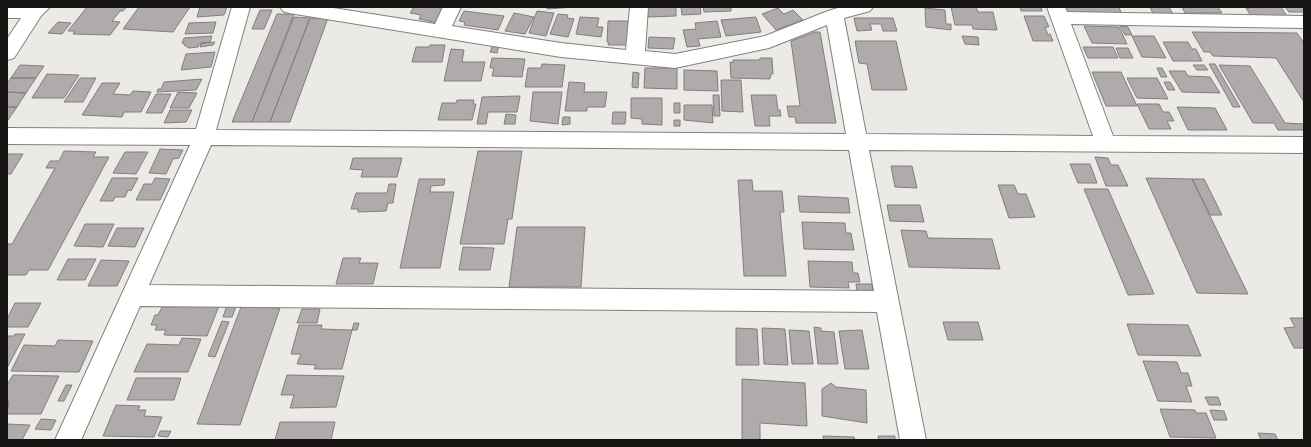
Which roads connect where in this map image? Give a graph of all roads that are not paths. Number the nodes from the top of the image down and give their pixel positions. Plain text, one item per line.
1 (241, 7) edge
2 (289, 7) edge
3 (452, 7) edge
4 (639, 7) edge
5 (864, 7) edge
6 (38, 10) edge
7 (7, 12) edge
8 (1058, 13) edge
9 (1231, 14) edge
10 (834, 15) junction
11 (809, 16) edge
12 (1304, 22) edge
13 (441, 31) junction
14 (7, 53) edge
15 (635, 57) junction
16 (7, 136) edge
17 (204, 137) junction
18 (857, 142) junction
19 (1106, 144) junction
20 (1304, 145) edge
21 (133, 296) junction
22 (887, 302) junction
23 (68, 440) edge
24 (913, 440) edge

1 - 17 street
2 - 13 street
3 - 13 street
4 - 15 street
5 - 10 street
6 - 7 street
6 - 14 street
8 - 9 street
8 - 19 street
9 - 12 street
10 - 11 street
10 - 18 street
11 - 15 street
13 - 15 street
16 - 17 street
17 - 18 street
17 - 21 street
18 - 19 street
18 - 22 street
19 - 20 street
21 - 22 street
21 - 23 street
22 - 24 street

